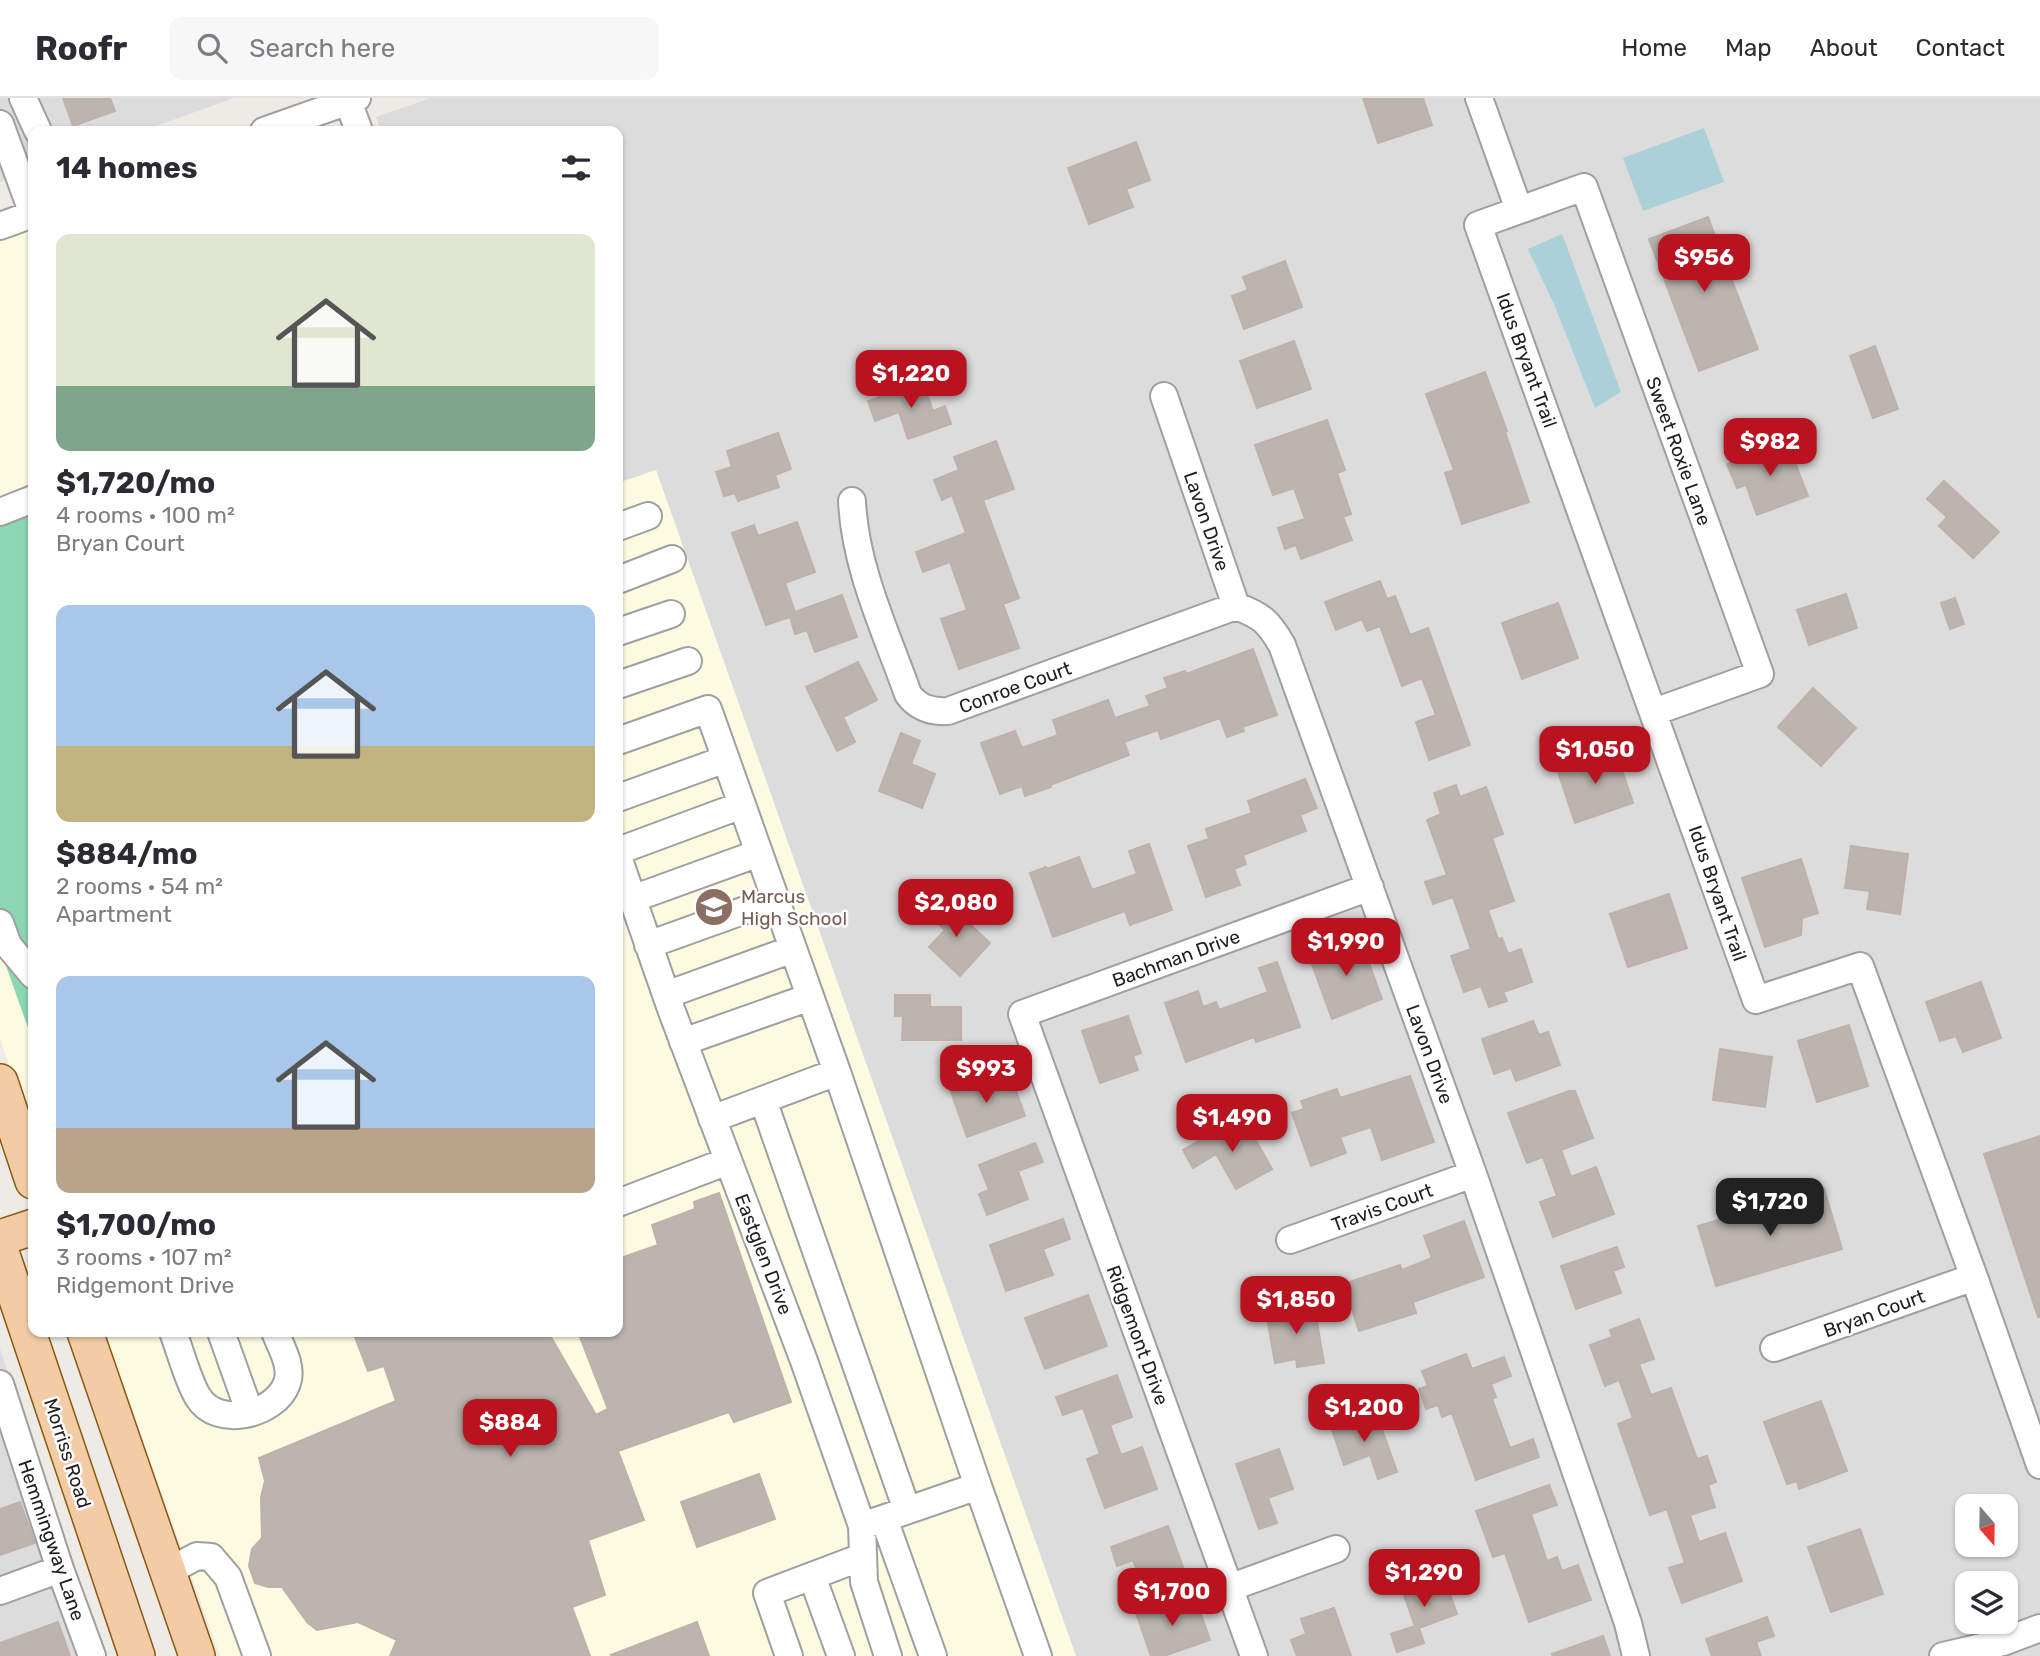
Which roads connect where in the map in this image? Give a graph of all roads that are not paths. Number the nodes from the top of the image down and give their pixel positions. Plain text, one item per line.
1 (23, 98) edge
2 (1479, 98) edge
3 (352, 100) edge
4 (0, 124) edge
5 (35, 126) edge
6 (278, 126) edge
7 (358, 126) edge
8 (28, 200) edge
9 (1519, 210) junction
10 (28, 216) edge
11 (0, 226) edge
12 (1164, 396) dead end
13 (28, 501) edge
14 (852, 501) dead end
15 (0, 512) edge
16 (648, 516) dead end
17 (623, 525) edge
18 (671, 559) dead end
19 (623, 578) edge
20 (1236, 606) junction
21 (671, 614) dead end
22 (623, 630) edge
23 (688, 661) dead end
24 (623, 683) edge
25 (1654, 712) junction
26 (623, 739) edge
27 (726, 759) junction
28 (623, 796) edge
29 (742, 806) junction
30 (623, 849) edge
31 (759, 853) junction
32 (623, 872) edge
33 (1370, 887) junction
34 (632, 899) junction
35 (776, 899) junction
36 (0, 923) edge
37 (648, 945) junction
38 (793, 949) junction
39 (28, 969) edge
40 (666, 995) junction
41 (810, 997) junction
42 (1022, 1014) joint
43 (683, 1042) junction
44 (837, 1072) junction
45 (0, 1082) edge
46 (762, 1100) junction
47 (712, 1119) junction
48 (728, 1161) junction
49 (28, 1166) edge
50 (1473, 1174) junction
51 (623, 1200) edge
52 (28, 1229) edge
53 (0, 1238) edge
54 (1290, 1240) dead end
55 (0, 1249) edge
56 (1974, 1277) junction
57 (28, 1333) edge
58 (29, 1337) edge
59 (87, 1337) edge
60 (175, 1337) edge
61 (223, 1337) edge
62 (277, 1337) edge
63 (1774, 1348) dead end
64 (0, 1384) edge
65 (250, 1413) junction
66 (2040, 1465) edge
67 (978, 1486) junction
68 (884, 1518) junction
69 (1336, 1549) dead end
70 (862, 1557) junction
71 (60, 1569) junction
72 (167, 1572) junction
73 (812, 1576) junction
74 (1229, 1588) junction
75 (0, 1591) edge
76 (115, 1593) junction
77 (2040, 1628) edge
78 (258, 1655) edge
79 (92, 1656) edge
80 (137, 1656) edge
81 (197, 1656) edge
82 (789, 1656) edge
83 (841, 1656) edge
84 (888, 1656) edge
85 (933, 1656) edge
86 (1038, 1656) edge
87 (1254, 1656) edge
88 (1636, 1656) edge
89 (1943, 1656) edge

1 - 5 street
2 - 9 street
3 - 6 street
3 - 7 street
4 - 8 street
9 - 25 street, Idus Bryant Trail
9 - 25 street, Sweet Roxie Lane
10 - 11 street
12 - 20 street, Lavon Drive
13 - 15 street
14 - 20 street, Conroe Court
16 - 17 street
18 - 19 street
20 - 33 street, Lavon Drive
21 - 22 street
23 - 24 street
25 - 56 street, Idus Bryant Trail
26 - 27 street
27 - 28 street
27 - 29 street
29 - 30 street
29 - 31 street
31 - 34 street
31 - 35 street
32 - 34 street, Eastglen Drive
33 - 42 street, Bachman Drive
33 - 50 street, Lavon Drive
34 - 37 street, Eastglen Drive
35 - 37 street
35 - 38 street
36 - 39 street
37 - 40 street, Eastglen Drive
38 - 40 street
38 - 41 street
40 - 43 street, Eastglen Drive
41 - 43 street
41 - 44 street
42 - 74 street, Ridgemont Drive
43 - 47 street, Eastglen Drive
44 - 46 street
44 - 67 street
45 - 49 main road
46 - 47 street
46 - 68 street
47 - 48 street, Eastglen Drive
48 - 51 street
48 - 68 street, Eastglen Drive
50 - 54 street, Travis Court
50 - 88 street, Lavon Drive
52 - 53 main road
55 - 57 main road, Morriss Road
56 - 63 street, Bryan Court
56 - 66 street, Idus Bryant Trail
58 - 76 main road, Morriss Road
59 - 72 main road
60 - 65 street
61 - 65 street
62 - 65 street
64 - 71 street, Hemmingway Lane
67 - 68 street
67 - 86 street
68 - 70 street, Eastglen Drive
68 - 85 street
69 - 74 street
70 - 73 street
70 - 84 street, Eastglen Drive
71 - 75 street
71 - 79 street, Hemmingway Lane
72 - 76 main road
72 - 78 street
72 - 81 main road
73 - 82 street
73 - 83 street
74 - 87 street, Ridgemont Drive
76 - 80 main road, Morriss Road
77 - 89 street

